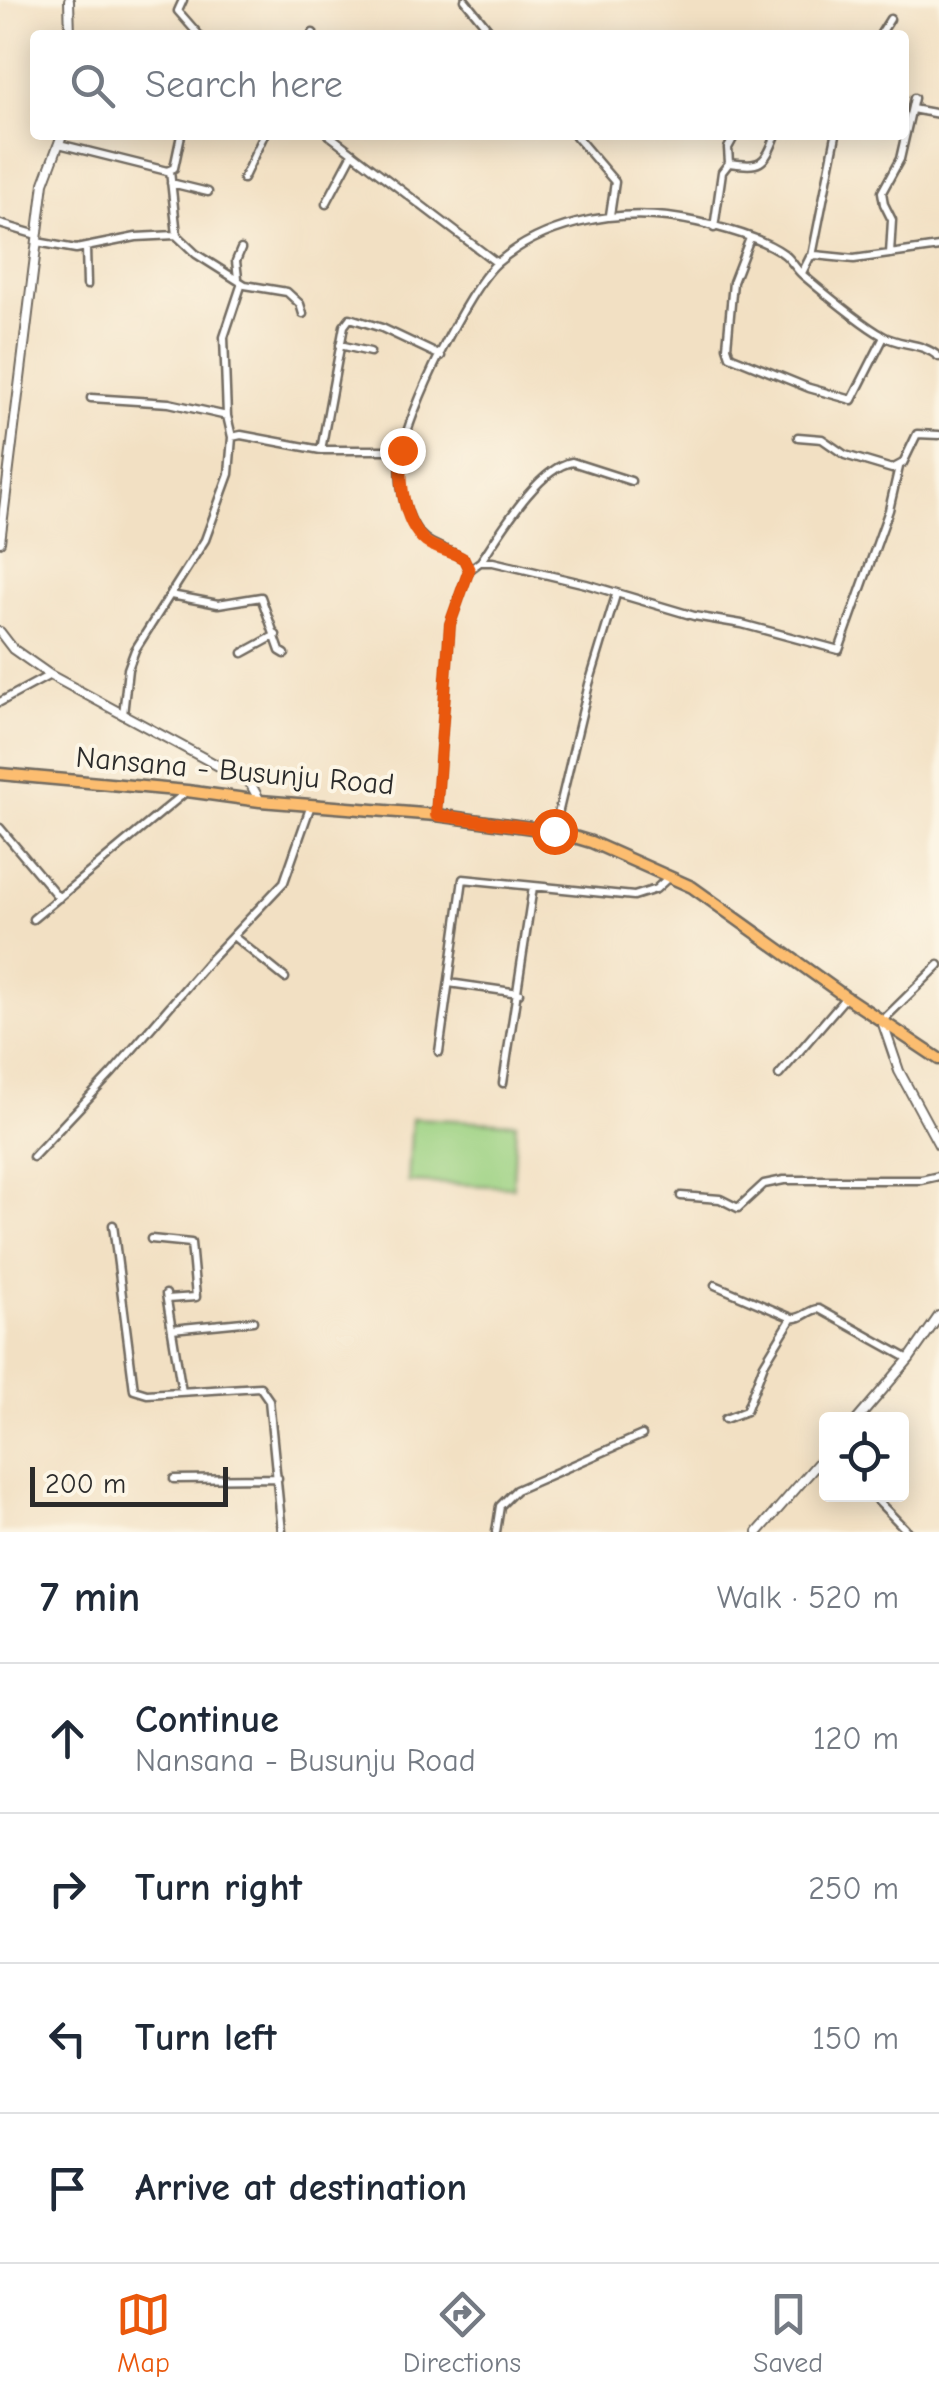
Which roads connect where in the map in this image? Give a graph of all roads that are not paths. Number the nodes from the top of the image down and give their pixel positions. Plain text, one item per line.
1 (68, 0) edge
2 (183, 0) edge
3 (464, 0) edge
4 (890, 18) dead end
5 (70, 30) edge
6 (195, 30) edge
7 (490, 30) edge
8 (883, 30) edge
9 (914, 98) dead end
10 (912, 109) junction
11 (939, 114) edge
12 (909, 122) edge
13 (61, 140) edge
14 (64, 140) edge
15 (180, 140) edge
16 (262, 140) edge
17 (335, 140) edge
18 (580, 140) edge
19 (732, 140) edge
20 (774, 140) edge
21 (835, 140) edge
22 (905, 140) edge
23 (352, 154) junction
24 (728, 163) junction
25 (170, 171) junction
26 (243, 180) dead end
27 (171, 183) junction
28 (208, 192) dead end
29 (326, 204) dead end
30 (610, 216) junction
31 (0, 224) edge
32 (714, 228) junction
33 (178, 236) junction
34 (37, 238) junction
35 (750, 238) junction
36 (939, 247) edge
37 (86, 248) junction
38 (241, 249) dead end
39 (890, 254) junction
40 (812, 256) junction
41 (496, 263) junction
42 (802, 274) junction
43 (240, 281) junction
44 (88, 286) dead end
45 (302, 314) dead end
46 (884, 337) junction
47 (340, 346) junction
48 (370, 352) dead end
49 (441, 356) junction
50 (939, 356) edge
51 (92, 398) dead end
52 (227, 416) junction
53 (939, 434) edge
54 (798, 437) dead end
55 (232, 438) junction
56 (321, 450) junction
57 (402, 450) junction
58 (899, 467) junction
59 (631, 481) dead end
60 (4, 486) edge
61 (0, 542) edge
62 (480, 562) junction
63 (469, 570) junction
64 (171, 595) junction
65 (616, 595) junction
66 (0, 632) edge
67 (276, 635) junction
68 (244, 654) dead end
69 (285, 654) dead end
70 (50, 675) junction
71 (0, 702) edge
72 (123, 715) junction
73 (0, 774) edge
74 (187, 791) junction
75 (260, 801) junction
76 (312, 803) junction
77 (436, 815) junction
78 (0, 828) edge
79 (554, 831) junction
80 (670, 876) junction
81 (534, 887) junction
82 (59, 898) junction
83 (33, 919) dead end
84 (232, 936) junction
85 (939, 964) edge
86 (285, 978) dead end
87 (449, 983) junction
88 (518, 994) junction
89 (846, 997) junction
90 (882, 1022) junction
91 (440, 1052) dead end
92 (939, 1059) edge
93 (779, 1075) dead end
94 (502, 1082) dead end
95 (939, 1145) edge
96 (33, 1157) dead end
97 (939, 1176) edge
98 (681, 1196) dead end
99 (114, 1225) dead end
100 (151, 1239) dead end
101 (715, 1285) dead end
102 (939, 1316) edge
103 (792, 1318) junction
104 (252, 1321) dead end
105 (172, 1329) junction
106 (909, 1359) junction
107 (182, 1392) junction
108 (863, 1412) edge
109 (725, 1419) dead end
110 (642, 1435) dead end
111 (819, 1462) edge
112 (278, 1478) junction
113 (174, 1479) dead end
114 (879, 1502) edge
115 (282, 1532) edge
116 (496, 1532) edge
117 (758, 1532) edge
118 (908, 1532) edge

1 - 5 street
2 - 6 street
3 - 7 street
4 - 8 street
9 - 10 street
10 - 11 street
10 - 12 street
13 - 34 street
14 - 25 street
15 - 25 street
16 - 26 street
17 - 23 street
18 - 30 street
19 - 24 street
20 - 24 street
21 - 40 street
22 - 39 street
23 - 29 street
23 - 41 street
24 - 32 street
25 - 27 street
27 - 28 street
27 - 33 street
30 - 32 street
30 - 41 street
31 - 34 street
32 - 35 street
33 - 37 street
33 - 43 street
34 - 37 street
34 - 60 street
35 - 42 street
35 - 46 street
36 - 39 street
37 - 44 street
38 - 43 street
39 - 40 street
40 - 42 street
41 - 49 street
42 - 46 street
43 - 45 street
43 - 52 street
46 - 50 street
47 - 48 street
47 - 49 street
47 - 56 street
49 - 57 street
51 - 52 street
52 - 55 street
53 - 58 street
54 - 58 street
55 - 56 street
55 - 64 street
56 - 57 street
57 - 63 street
58 - 65 street
59 - 62 street
60 - 61 street
62 - 63 street
62 - 65 street
63 - 77 street
64 - 67 street
64 - 72 street
65 - 79 street
66 - 70 street
67 - 68 street
67 - 69 street
70 - 71 street
70 - 72 street
72 - 75 street
73 - 74 main road, Nansana - Busunju Road
74 - 75 main road, Nansana - Busunju Road
74 - 82 street
75 - 76 main road, Nansana - Busunju Road
76 - 77 main road, Nansana - Busunju Road
76 - 84 street
77 - 79 main road, Nansana - Busunju Road
78 - 82 street
79 - 80 main road, Nansana - Busunju Road
80 - 81 street
80 - 89 main road, Nansana - Busunju Road
81 - 87 street
81 - 88 street
82 - 83 street
84 - 86 street
84 - 96 street
85 - 90 street
87 - 88 street
87 - 91 street
88 - 94 street
89 - 90 main road, Nansana - Busunju Road
89 - 93 street
90 - 92 main road, Nansana - Busunju Road
90 - 95 street
97 - 98 street
99 - 107 street
100 - 105 street
101 - 103 street
102 - 106 street
103 - 106 street
103 - 109 street
104 - 105 street
105 - 107 street
106 - 108 street
107 - 112 street
110 - 116 street
111 - 117 street
112 - 113 street
112 - 115 street
114 - 118 street

